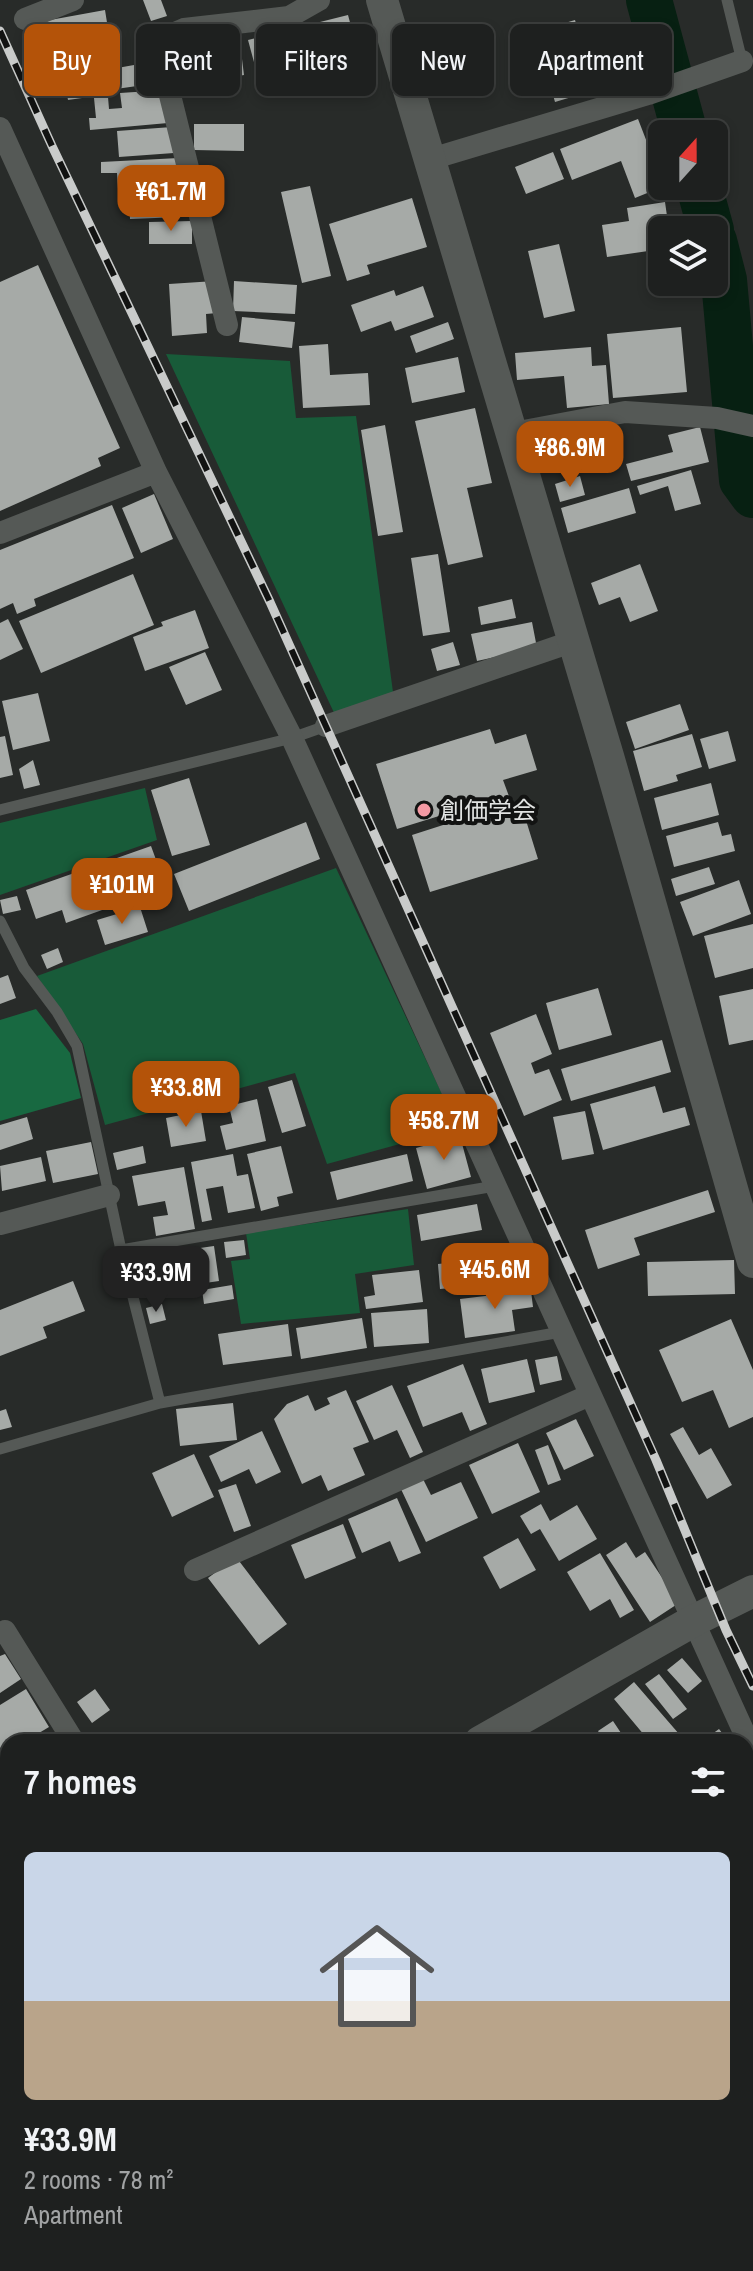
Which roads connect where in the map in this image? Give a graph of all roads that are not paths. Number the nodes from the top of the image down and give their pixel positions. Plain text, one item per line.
1 (73, 0) edge
2 (319, 0) edge
3 (382, 0) edge
4 (727, 0) edge
5 (25, 19) dead end
6 (742, 61) joint
7 (0, 128) edge
8 (431, 159) junction
9 (227, 325) dead end
10 (753, 426) edge
11 (513, 433) junction
12 (156, 472) junction
13 (0, 533) edge
14 (574, 641) junction
15 (326, 726) joint
16 (292, 738) junction
17 (0, 810) edge
18 (0, 921) edge
19 (495, 1186) junction
20 (109, 1195) junction
21 (0, 1224) edge
22 (121, 1250) junction
23 (753, 1262) edge
24 (561, 1332) junction
25 (590, 1395) junction
26 (160, 1403) junction
27 (0, 1449) edge
28 (195, 1570) dead end
29 (753, 1591) edge
30 (695, 1620) junction
31 (5, 1631) dead end
32 (69, 1734) edge
33 (494, 1734) edge
34 (745, 1734) edge

1 - 5 street
2 - 9 street
3 - 8 street
4 - 6 lane
6 - 8 street
7 - 12 street
8 - 11 street
10 - 11 street
11 - 14 street
12 - 13 street
12 - 16 street
14 - 15 street
14 - 23 street
15 - 16 lane
16 - 17 lane
16 - 19 street
18 - 20 lane
19 - 22 lane
19 - 24 street
20 - 21 street
20 - 22 lane
22 - 26 lane
24 - 25 street
24 - 26 lane
25 - 28 street
25 - 30 street
26 - 27 lane
29 - 30 street
30 - 33 street
30 - 34 street
31 - 32 street

